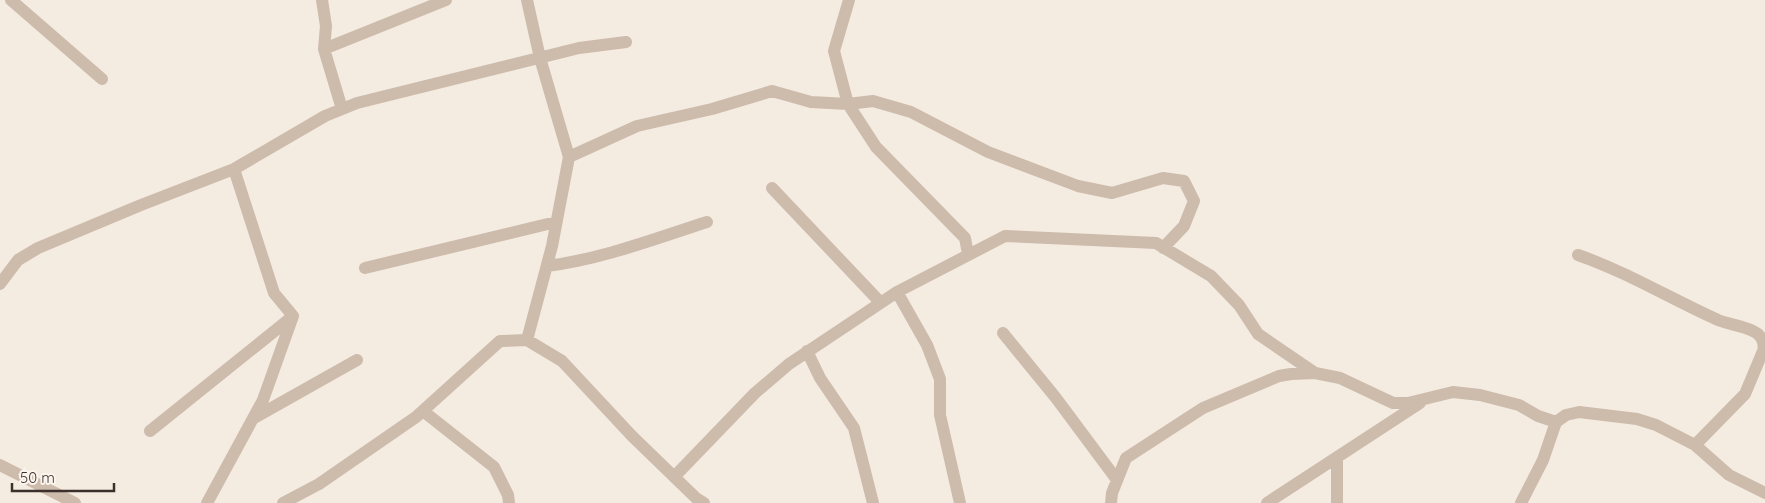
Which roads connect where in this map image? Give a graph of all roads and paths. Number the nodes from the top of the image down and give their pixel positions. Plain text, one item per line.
1 (11, 0) edge
2 (322, 0) edge
3 (446, 0) edge
4 (527, 0) edge
5 (849, 0) edge
6 (626, 42) dead end
7 (324, 49) junction
8 (540, 58) junction
9 (102, 79) dead end
10 (848, 104) junction
11 (342, 109) junction
12 (569, 157) junction
13 (234, 169) junction
14 (772, 188) dead end
15 (556, 222) junction
16 (707, 222) dead end
17 (1164, 248) junction
18 (968, 254) junction
19 (1578, 256) dead end
20 (547, 266) junction
21 (365, 268) dead end
22 (0, 284) edge
23 (897, 292) junction
24 (880, 302) junction
25 (293, 316) junction
26 (1003, 333) dead end
27 (527, 340) junction
28 (807, 351) junction
29 (357, 360) dead end
30 (1315, 373) junction
31 (1425, 400) junction
32 (423, 411) junction
33 (254, 418) junction
34 (1556, 422) junction
35 (150, 431) dead end
36 (1695, 445) junction
37 (1337, 457) junction
38 (0, 465) edge
39 (674, 477) junction
40 (1117, 480) junction
41 (1765, 493) edge
42 (75, 503) edge
43 (207, 503) edge
44 (283, 503) edge
45 (509, 503) edge
46 (704, 503) edge
47 (873, 503) edge
48 (960, 503) edge
49 (1111, 503) edge
50 (1267, 503) edge
51 (1337, 503) edge
52 (1520, 503) edge

1 - 9 street
2 - 7 street
3 - 7 street
4 - 8 street
5 - 10 street
6 - 8 street
7 - 11 street
8 - 11 street
8 - 12 street
10 - 12 street
10 - 17 street
10 - 18 street
11 - 13 street
12 - 15 street
13 - 22 street
13 - 25 street
14 - 24 street
15 - 20 street
15 - 21 street
16 - 20 street
17 - 18 street
17 - 30 street
18 - 23 street
19 - 36 street
20 - 27 street
23 - 24 street
23 - 48 street
24 - 28 street
25 - 33 street
25 - 35 street
26 - 40 street
27 - 32 street
27 - 39 street
28 - 39 street
28 - 47 street
29 - 33 street
30 - 31 street
30 - 40 street
31 - 34 street
31 - 37 street
32 - 44 street
32 - 45 street
33 - 43 street
34 - 36 street
34 - 52 street
36 - 41 street
37 - 50 street
37 - 51 street
38 - 42 street
39 - 46 street
40 - 49 street

